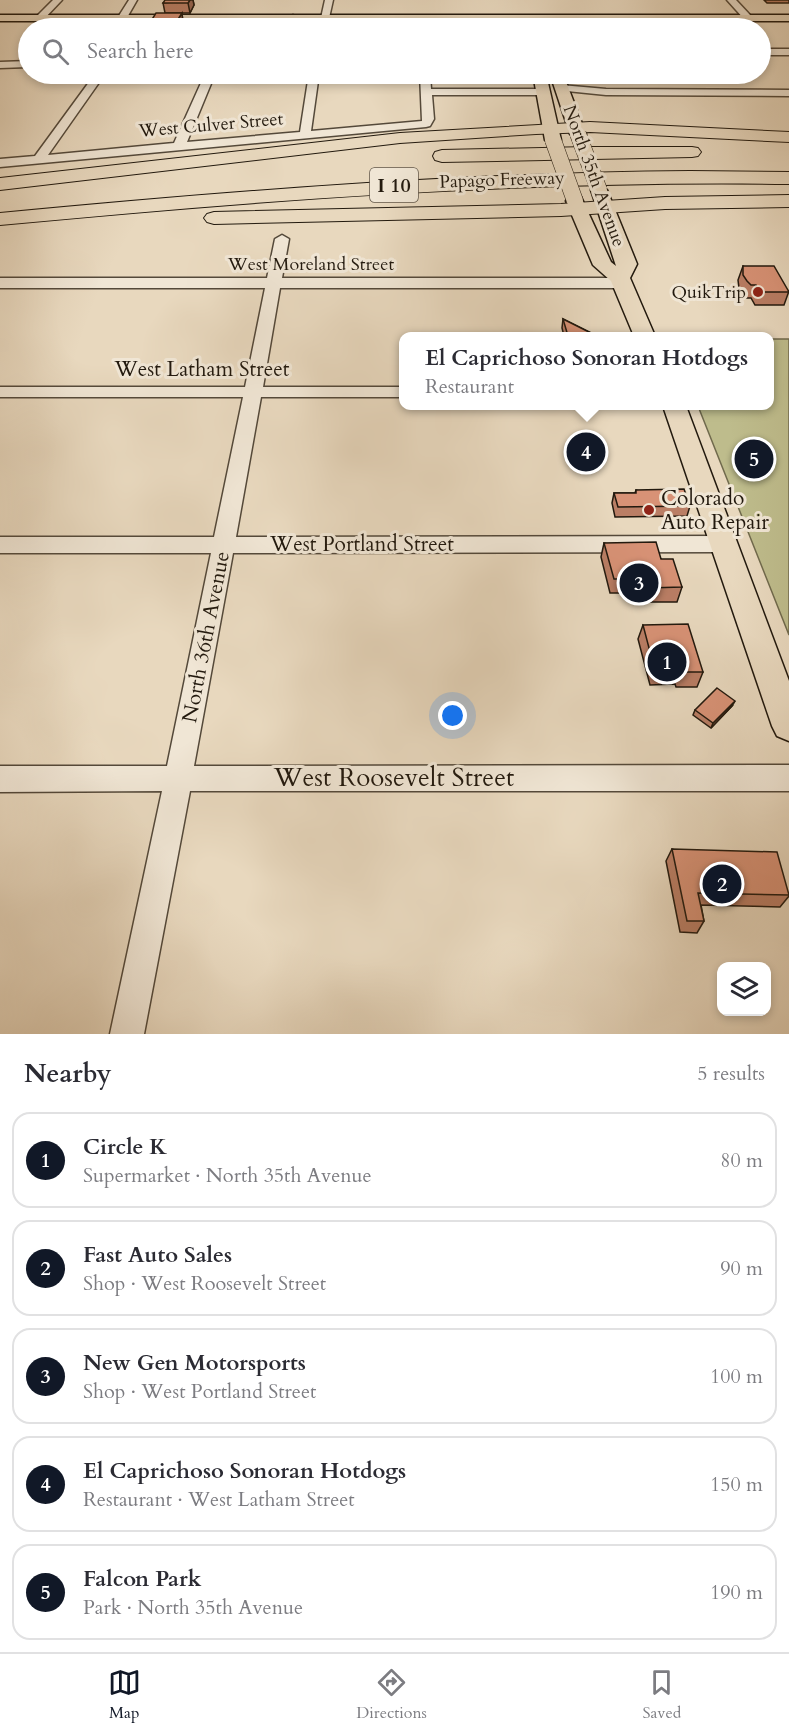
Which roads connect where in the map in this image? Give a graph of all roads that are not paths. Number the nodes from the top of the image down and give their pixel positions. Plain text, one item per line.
1 (57, 0) edge
2 (133, 0) edge
3 (328, 0) edge
4 (731, 0) edge
5 (525, 5) dead end
6 (0, 18) edge
7 (40, 18) joint
8 (126, 18) edge
9 (325, 18) edge
10 (529, 18) edge
11 (748, 18) edge
12 (771, 19) edge
13 (788, 19) edge
14 (771, 52) edge
15 (789, 52) edge
16 (18, 64) edge
17 (0, 65) edge
18 (93, 84) edge
19 (206, 84) edge
20 (313, 84) edge
21 (426, 84) edge
22 (540, 84) edge
23 (560, 84) edge
24 (561, 88) junction
25 (426, 92) junction
26 (542, 92) junction
27 (789, 93) edge
28 (550, 131) junction
29 (577, 131) junction
30 (305, 135) junction
31 (789, 137) edge
32 (179, 146) junction
33 (709, 152) dead end
34 (732, 152) dead end
35 (789, 153) edge
36 (426, 157) dead end
37 (39, 159) junction
38 (371, 160) dead end
39 (0, 163) edge
40 (789, 178) edge
41 (0, 183) edge
42 (0, 191) edge
43 (789, 201) edge
44 (603, 203) junction
45 (576, 205) junction
46 (0, 219) edge
47 (0, 229) edge
48 (282, 239) dead end
49 (621, 280) junction
50 (0, 283) edge
51 (274, 283) junction
52 (643, 332) edge
53 (0, 392) edge
54 (253, 392) junction
55 (399, 392) edge
56 (676, 410) edge
57 (223, 544) junction
58 (723, 544) junction
59 (0, 545) edge
60 (789, 726) edge
61 (0, 778) edge
62 (179, 778) junction
63 (789, 778) edge
64 (127, 1034) edge

1 - 7 street
2 - 8 street
3 - 9 street
4 - 11 street
5 - 10 main road
6 - 7 main road
12 - 13 main road
14 - 15 street
16 - 17 street
18 - 37 street
19 - 32 street
20 - 30 street
21 - 25 street
22 - 26 main road, North 35th Avenue
23 - 24 main road, North 35th Avenue
24 - 27 street
24 - 29 main road, North 35th Avenue
25 - 26 street
25 - 30 street, West Culver Street
26 - 28 main road, North 35th Avenue
28 - 29 highway
28 - 41 highway
28 - 45 main road, North 35th Avenue, bridge
29 - 31 highway
29 - 44 main road, North 35th Avenue, bridge
30 - 32 street, West Culver Street
32 - 37 street, West Culver Street
33 - 36 highway, Papago Freeway / I 10
34 - 35 highway
37 - 39 street, West Culver Street
38 - 42 highway, I 10
40 - 46 highway, Papago Freeway / I 10
43 - 44 highway
44 - 45 highway
44 - 49 main road, North 35th Avenue
45 - 47 highway
45 - 49 main road, North 35th Avenue
48 - 51 street, North 36th Avenue
49 - 51 street, West Moreland Street
49 - 52 main road, North 35th Avenue
50 - 51 street, West Moreland Street
51 - 54 street, North 36th Avenue
53 - 54 street, West Latham Street
54 - 55 street, West Latham Street
54 - 57 street, North 36th Avenue
56 - 58 main road
57 - 58 street, West Portland Street
57 - 59 street, West Portland Street
57 - 62 street, North 36th Avenue
58 - 60 main road
61 - 62 street, West Roosevelt Street
62 - 63 street, West Roosevelt Street
62 - 64 street, North 36th Avenue

